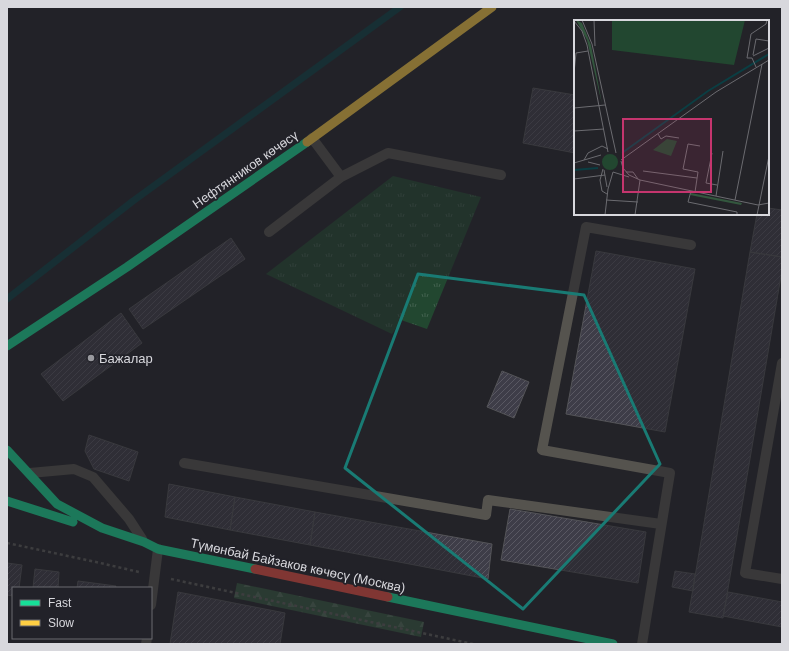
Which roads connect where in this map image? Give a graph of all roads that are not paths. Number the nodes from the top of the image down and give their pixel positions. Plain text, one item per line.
1 (492, 7) edge
2 (312, 138) junction
3 (501, 175) dead end
4 (341, 177) junction
5 (269, 232) dead end
6 (691, 245) dead end
7 (7, 346) edge
8 (782, 363) edge
9 (781, 380) edge
10 (7, 450) edge
11 (184, 463) dead end
12 (29, 473) junction
13 (7, 501) edge
14 (661, 524) junction
15 (145, 544) junction
16 (158, 549) junction
17 (782, 579) edge
18 (152, 598) edge
19 (609, 644) edge
20 (642, 644) edge

1 - 2 main road, Нефтянников көчөсү
2 - 4 lane
2 - 7 main road, Нефтянников көчөсү
3 - 4 lane
4 - 5 lane
6 - 14 lane
8 - 9 lane
9 - 17 lane
10 - 12 main road
11 - 14 lane
12 - 15 main road
12 - 15 lane
13 - 15 main road
14 - 20 lane
15 - 16 main road, Түмөнбай Байзаков көчөсү (Москва)
16 - 18 lane
16 - 19 main road, Түмөнбай Байзаков көчөсү (Москва)

